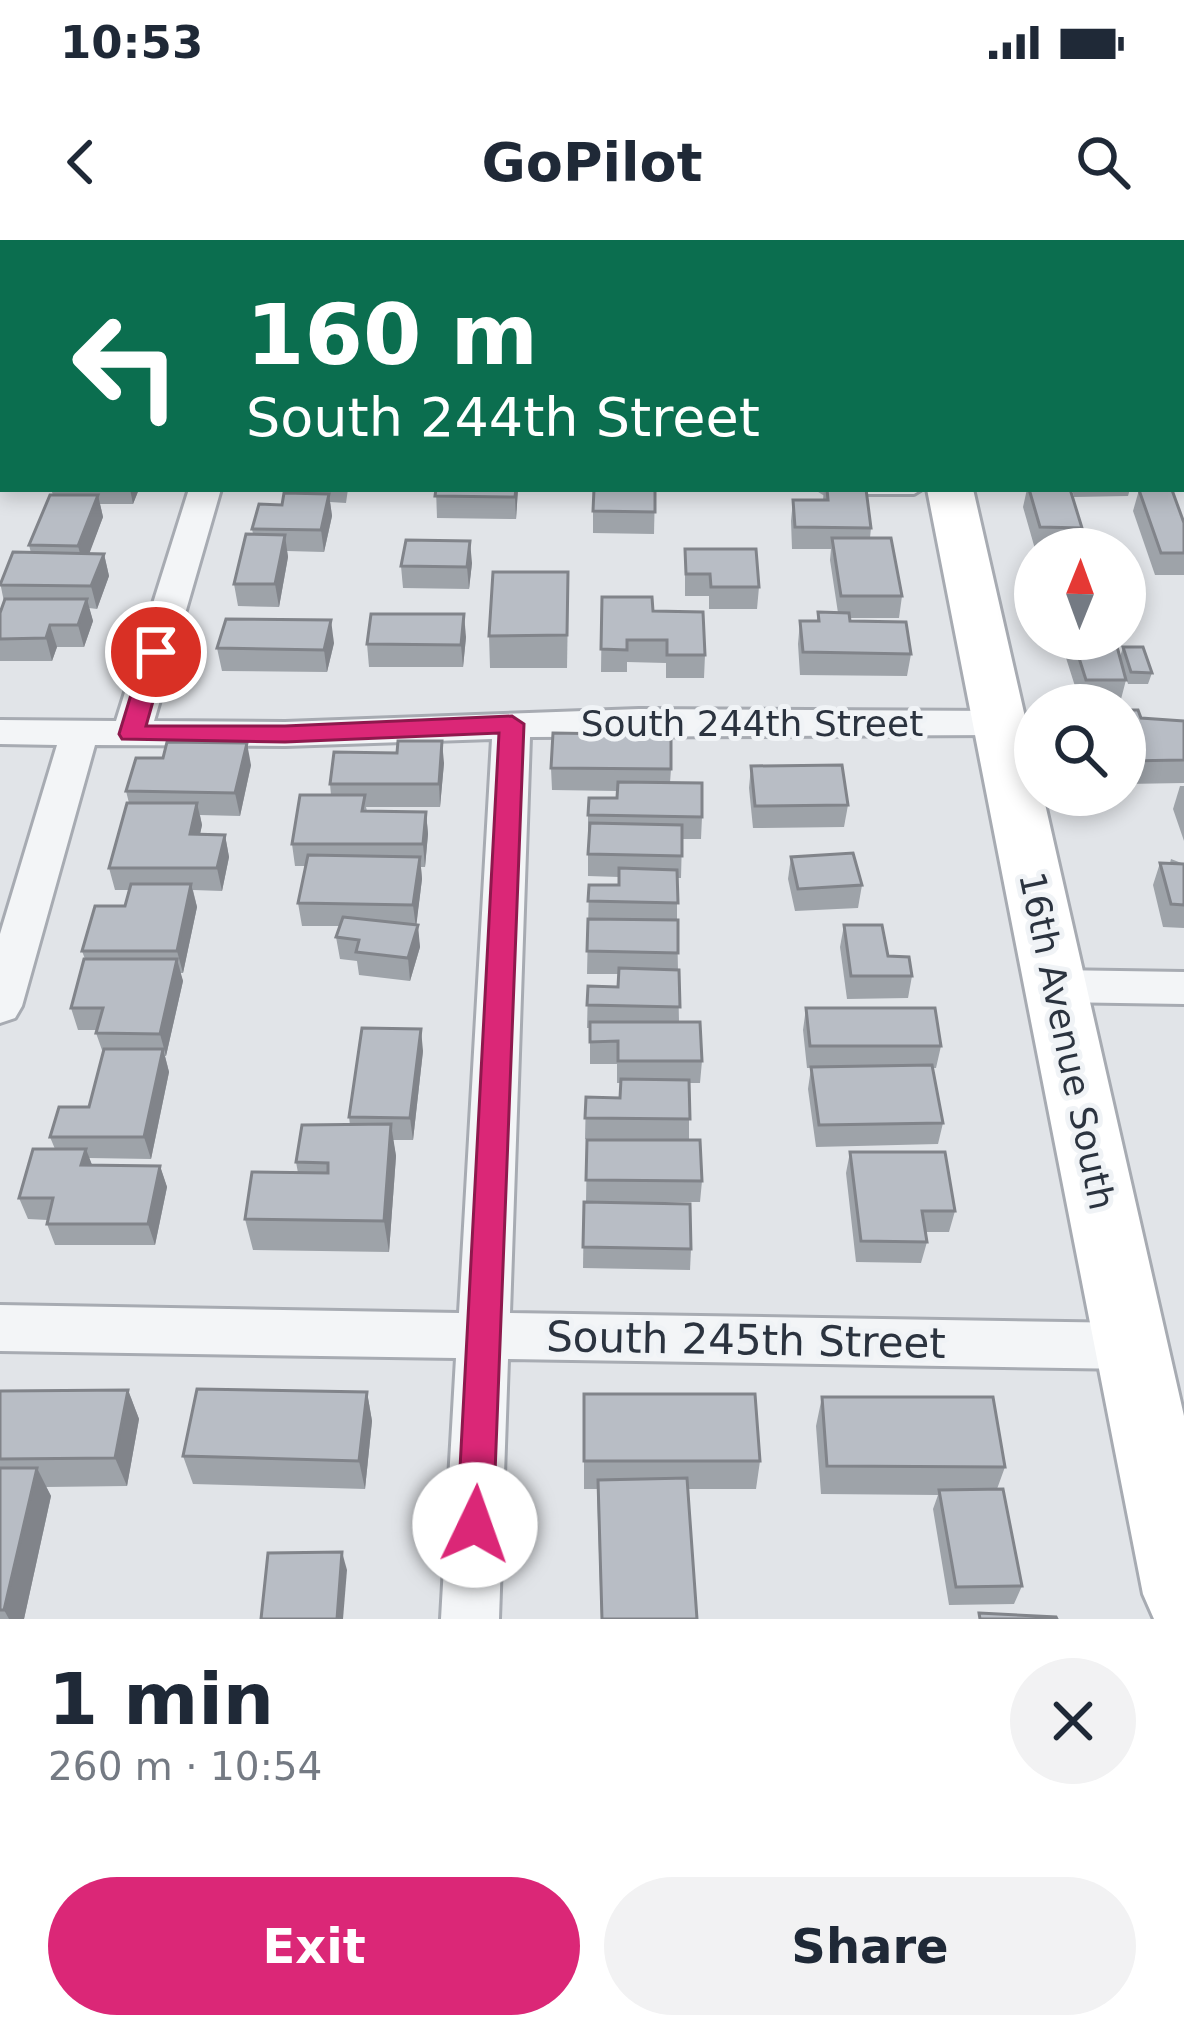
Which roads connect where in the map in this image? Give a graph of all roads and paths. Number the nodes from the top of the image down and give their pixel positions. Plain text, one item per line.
1 (204, 492) edge
2 (951, 492) edge
3 (1000, 723) junction
4 (512, 724) junction
5 (0, 732) edge
6 (79, 734) junction
7 (131, 734) junction
8 (1055, 986) junction
9 (1184, 988) edge
10 (0, 1006) edge
11 (0, 1328) edge
12 (484, 1336) junction
13 (1132, 1346) junction
14 (1181, 1563) edge
15 (470, 1619) edge

1 - 7 street
2 - 3 main road, 16th Avenue South
3 - 4 street, South 244th Street
3 - 8 main road, 16th Avenue South
4 - 7 street, South 244th Street
4 - 12 street
5 - 6 street, South 244th Street
6 - 7 street, South 244th Street
6 - 10 street
8 - 9 street
8 - 13 main road, 16th Avenue South
11 - 12 street, South 245th Street
12 - 13 street, South 245th Street
12 - 15 street
13 - 14 main road, 16th Avenue South

